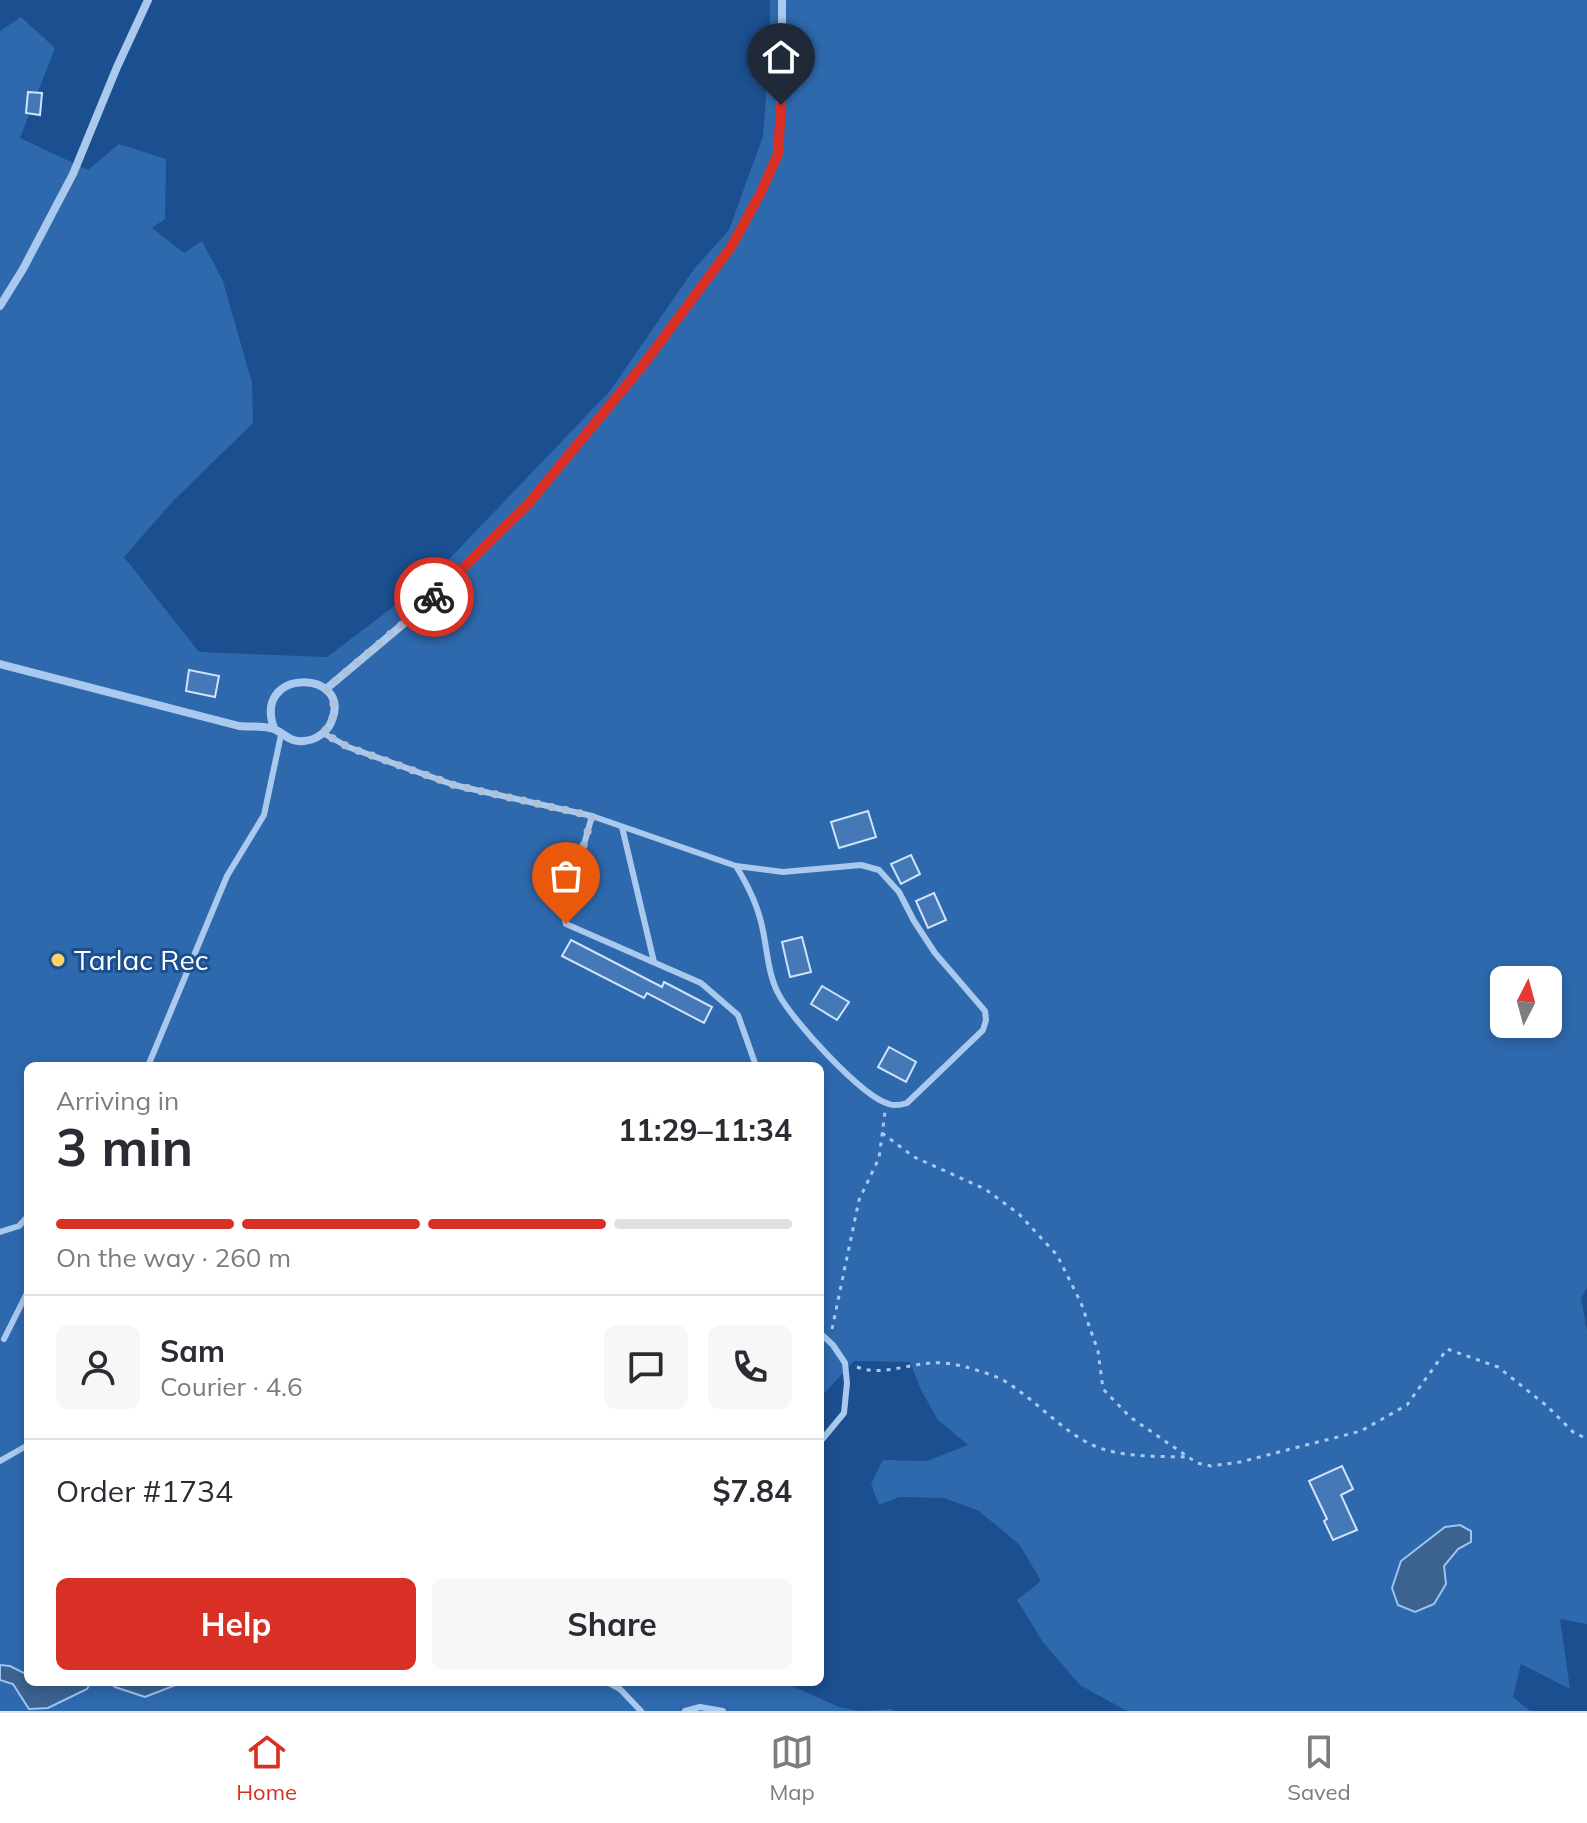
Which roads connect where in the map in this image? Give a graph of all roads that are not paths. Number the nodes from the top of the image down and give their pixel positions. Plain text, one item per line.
1 (148, 0) edge
2 (782, 0) edge
3 (0, 306) edge
4 (0, 664) edge
5 (326, 689) junction
6 (278, 732) junction
7 (323, 733) junction
8 (592, 816) junction
9 (622, 827) junction
10 (736, 866) junction
11 (654, 962) junction
12 (150, 1062) edge
13 (755, 1062) edge
14 (24, 1220) edge
15 (0, 1232) edge
16 (24, 1299) edge
17 (824, 1337) edge
18 (4, 1339) dead end
19 (824, 1437) edge
20 (24, 1447) edge
21 (0, 1461) edge
22 (614, 1686) edge
23 (641, 1711) edge
24 (685, 1711) edge
25 (723, 1711) edge

1 - 3 street
2 - 5 street
4 - 6 street
5 - 6 street
5 - 7 street
6 - 7 street
6 - 12 lane
7 - 8 lane
8 - 9 lane
8 - 11 lane
9 - 10 lane
9 - 11 lane
10 - 10 lane
11 - 13 lane
14 - 15 lane
16 - 18 lane
17 - 19 lane
20 - 21 lane
22 - 23 lane
24 - 25 lane

